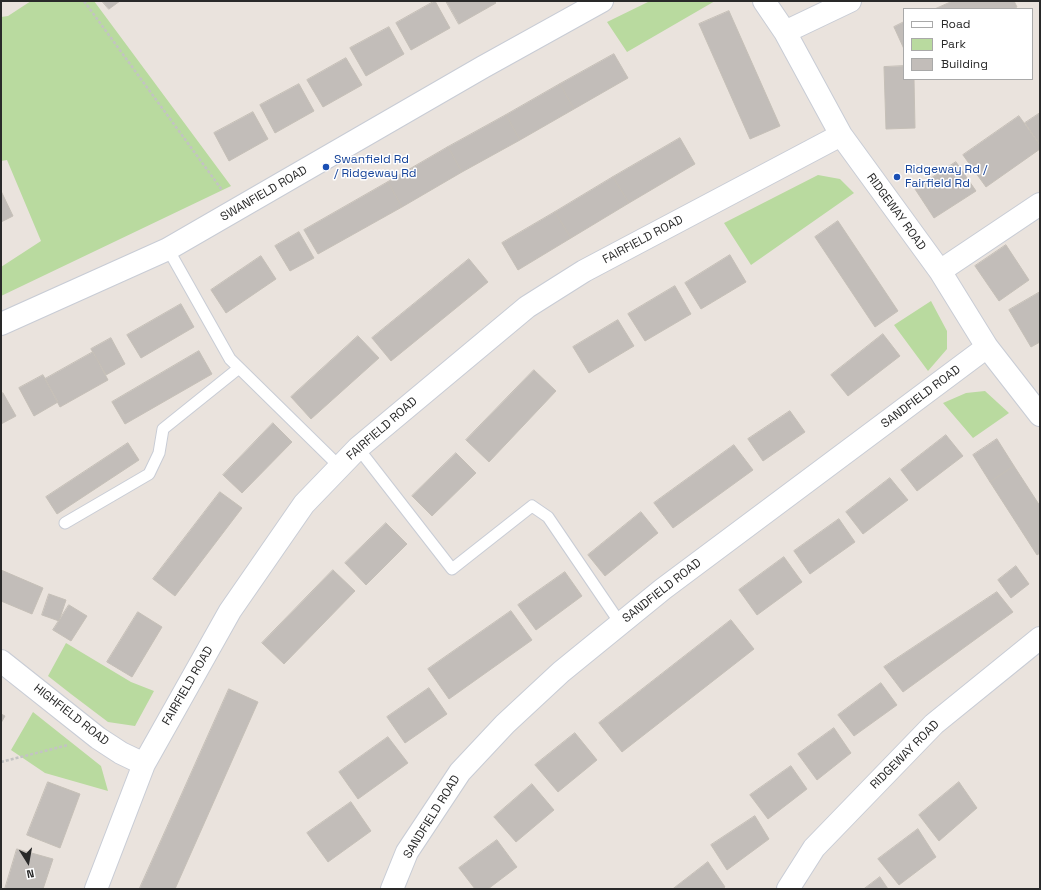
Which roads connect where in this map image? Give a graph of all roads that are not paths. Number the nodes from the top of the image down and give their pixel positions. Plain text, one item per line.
1 (602, 1) edge
2 (764, 1) edge
3 (850, 1) edge
4 (785, 32) junction
5 (841, 135) junction
6 (1040, 204) edge
7 (168, 250) junction
8 (940, 271) junction
9 (1, 324) edge
10 (987, 347) junction
11 (238, 368) junction
12 (1040, 415) edge
13 (358, 448) junction
14 (340, 467) junction
15 (65, 523) dead end
16 (620, 623) junction
17 (1040, 638) edge
18 (1, 661) edge
19 (144, 764) junction
20 (96, 889) edge
21 (392, 889) edge
22 (788, 889) edge

1 - 7 street, SWANFIELD ROAD
2 - 4 street, RIDGEWAY ROAD
3 - 4 street
4 - 5 street, RIDGEWAY ROAD
5 - 8 street, RIDGEWAY ROAD
5 - 13 street, FAIRFIELD ROAD
6 - 8 street
7 - 9 street, SWANFIELD ROAD
7 - 11 lane
8 - 10 street, RIDGEWAY ROAD
10 - 12 street, RIDGEWAY ROAD
10 - 16 street, SANDFIELD ROAD
11 - 14 lane
11 - 15 lane
13 - 14 street, FAIRFIELD ROAD
13 - 16 lane
14 - 19 street, FAIRFIELD ROAD
16 - 21 street, SANDFIELD ROAD
17 - 22 street, RIDGEWAY ROAD
18 - 19 street, HIGHFIELD ROAD
19 - 20 street, FAIRFIELD ROAD

